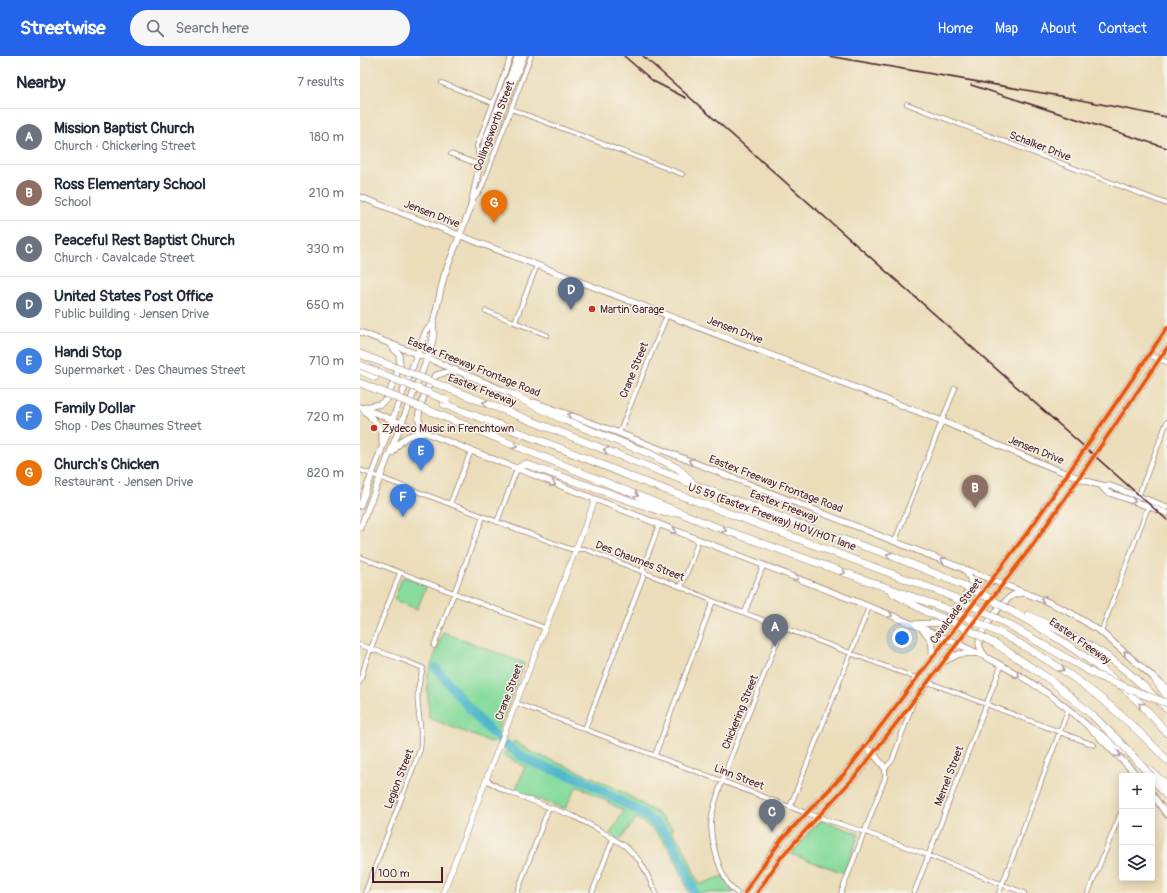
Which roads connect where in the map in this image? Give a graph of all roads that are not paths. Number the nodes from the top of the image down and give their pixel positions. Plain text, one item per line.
1 (511, 56) edge
2 (518, 56) edge
3 (524, 56) edge
4 (531, 56) edge
5 (442, 83) dead end
6 (493, 102) junction
7 (503, 102) junction
8 (907, 104) dead end
9 (511, 108) junction
10 (451, 154) dead end
11 (480, 165) junction
12 (682, 174) dead end
13 (360, 197) edge
14 (472, 201) junction
15 (1167, 204) edge
16 (460, 235) junction
17 (537, 265) junction
18 (486, 311) dead end
19 (667, 315) junction
20 (515, 322) junction
21 (433, 324) junction
22 (1167, 328) edge
23 (360, 332) edge
24 (547, 335) dead end
25 (388, 344) junction
26 (1167, 348) edge
27 (360, 354) edge
28 (418, 355) junction
29 (1148, 355) junction
30 (427, 358) junction
31 (1159, 359) junction
32 (1167, 362) edge
33 (360, 365) edge
34 (360, 370) edge
35 (458, 371) junction
36 (360, 383) edge
37 (955, 388) dead end
38 (513, 395) junction
39 (445, 402) junction
40 (361, 410) edge
41 (392, 420) junction
42 (942, 421) junction
43 (1167, 422) edge
44 (401, 424) junction
45 (619, 433) junction
46 (428, 434) junction
47 (471, 451) junction
48 (380, 454) junction
49 (386, 461) junction
50 (517, 469) junction
51 (360, 470) edge
52 (1068, 474) junction
53 (372, 475) junction
54 (380, 478) junction
55 (1080, 478) junction
56 (695, 485) junction
57 (1101, 486) junction
58 (1138, 497) junction
59 (595, 500) junction
60 (450, 504) junction
61 (360, 506) edge
62 (1148, 507) junction
63 (1167, 508) edge
64 (1167, 513) edge
65 (682, 514) junction
66 (483, 517) junction
67 (497, 522) junction
68 (659, 525) junction
69 (360, 528) edge
70 (1030, 529) junction
71 (1039, 536) junction
72 (698, 540) junction
73 (895, 541) junction
74 (575, 550) junction
75 (360, 557) edge
76 (763, 566) junction
77 (962, 568) junction
78 (644, 572) junction
79 (400, 573) junction
80 (992, 579) junction
81 (873, 583) junction
82 (1003, 584) junction
83 (681, 587) junction
84 (454, 592) junction
85 (1026, 592) junction
86 (713, 601) junction
87 (869, 607) junction
88 (745, 612) junction
89 (1020, 613) junction
90 (913, 624) junction
91 (783, 627) junction
92 (920, 627) junction
93 (545, 628) junction
94 (1101, 632) junction
95 (947, 639) junction
96 (958, 643) junction
97 (360, 645) edge
98 (434, 646) dead end
99 (371, 650) junction
100 (851, 653) junction
101 (978, 653) junction
102 (932, 658) junction
103 (987, 658) junction
104 (943, 662) junction
105 (1001, 666) junction
106 (916, 678) junction
107 (1155, 679) junction
108 (360, 682) edge
109 (928, 682) junction
110 (1166, 688) edge
111 (1167, 696) edge
112 (914, 701) junction
113 (1167, 702) edge
114 (516, 703) junction
115 (987, 704) junction
116 (1167, 709) edge
117 (1068, 710) junction
118 (1091, 729) junction
119 (584, 730) junction
120 (1060, 732) junction
121 (1167, 733) edge
122 (1094, 745) dead end
123 (865, 747) junction
124 (874, 753) junction
125 (655, 755) junction
126 (1167, 760) edge
127 (885, 768) junction
128 (1134, 773) edge
129 (1147, 773) edge
130 (486, 780) junction
131 (722, 780) junction
132 (1155, 782) edge
133 (1167, 785) edge
134 (1167, 796) edge
135 (1155, 798) edge
136 (790, 806) junction
137 (549, 807) junction
138 (806, 813) junction
139 (1167, 815) edge
140 (817, 816) junction
141 (1119, 817) edge
142 (864, 832) junction
143 (613, 839) junction
144 (774, 850) junction
145 (928, 855) junction
146 (782, 856) junction
147 (1003, 884) junction
148 (365, 893) edge
149 (443, 893) edge
150 (517, 893) edge
151 (592, 893) edge
152 (656, 893) edge
153 (737, 893) edge
154 (745, 893) edge
155 (757, 893) edge
156 (842, 893) edge
157 (914, 893) edge
158 (999, 893) edge
159 (1024, 893) edge
160 (1088, 893) edge

1 - 6 street, Collingsworth Street
2 - 7 main road, Collingsworth Street
3 - 7 main road, Collingsworth Street
4 - 9 street, Collingsworth Street
5 - 6 street
6 - 11 street, Collingsworth Street
7 - 11 main road, Collingsworth Street
8 - 15 street, Schalker Drive
9 - 12 street
9 - 14 street, Collingsworth Street
10 - 11 street
11 - 14 main road, Collingsworth Street
13 - 16 main road, Jensen Drive
14 - 16 main road, Collingsworth Street
16 - 17 main road, Jensen Drive
16 - 21 main road, Collingsworth Street
17 - 19 main road, Jensen Drive
17 - 20 street
18 - 20 street
19 - 42 main road, Jensen Drive
19 - 45 street, Crane Street
20 - 24 street
21 - 28 main road, Collingsworth Street
21 - 30 main road, Collingsworth Street
22 - 29 main road, Cavalcade Street
23 - 25 main road, Eastex Freeway Frontage Road
25 - 28 main road, Eastex Freeway Frontage Road
25 - 40 main road
26 - 31 main road, Cavalcade Street
56 -> 27 highway, Eastex Freeway, bridge
28 - 30 main road, Eastex Freeway Frontage Road
28 - 41 main road, Collingsworth Street
29 - 31 street
29 - 52 main road, Cavalcade Street
30 - 35 main road, Eastex Freeway Frontage Road
30 - 44 main road, Collingsworth Street
31 - 32 street
31 - 55 main road, Cavalcade Street
33 - 39 highway, Eastex Freeway, bridge
34 - 39 highway, US 59 (Eastex Freeway) HOV/HOT lane
35 - 38 main road, Eastex Freeway Frontage Road
35 - 46 main road
36 -> 65 highway, bridge
37 - 42 street
45 -> 38 main road, Eastex Freeway Frontage Road
38 - 56 highway
39 - 113 highway, US 59 (Eastex Freeway) HOV/HOT lane, bridge
40 - 41 main road
40 - 48 main road
41 - 44 main road
41 - 48 main road, Collingsworth Street
42 - 52 main road, Jensen Drive
42 - 73 street
43 - 58 street
44 - 46 main road
44 - 49 main road, Collingsworth Street
73 -> 45 main road, Eastex Freeway Frontage Road
46 - 47 main road
46 - 49 main road
47 - 50 main road
47 - 60 street
48 - 53 main road, Collingsworth Street
49 - 54 main road, Collingsworth Street
50 -> 59 main road
50 - 65 highway
50 - 67 street
51 - 53 street, Des Chaumes Street
52 - 55 main road, Jensen Drive
52 - 70 main road, Cavalcade Street
53 - 54 street, Des Chaumes Street
53 - 61 main road, Collingsworth Street
54 - 60 street, Des Chaumes Street
54 - 69 main road, Collingsworth Street
55 - 57 main road, Jensen Drive
55 - 71 main road, Cavalcade Street
89 -> 56 highway, Eastex Freeway, bridge
57 - 58 main road, Jensen Drive
57 -> 62 main road, Jensen Drive
58 - 63 main road, Jensen Drive
59 - 68 main road
59 - 74 street, Crane Street
60 - 66 street, Des Chaumes Street
62 - 64 main road, Jensen Drive
62 - 94 street
65 -> 81 highway
66 - 67 street, Des Chaumes Street
66 - 84 street
67 - 74 street, Des Chaumes Street
68 -> 72 main road
68 - 78 street
70 - 71 main road
70 - 80 main road, Cavalcade Street
71 - 82 main road, Cavalcade Street
72 - 76 main road
72 - 83 street
77 -> 73 main road, Eastex Freeway Frontage Road
74 - 78 street, Des Chaumes Street
74 - 93 street, Crane Street
75 - 79 street
76 -> 87 main road
76 - 88 street
77 - 80 main road, Eastex Freeway Frontage Road
77 - 90 main road
78 - 83 street, Des Chaumes Street
78 - 119 street
79 - 84 street
79 - 99 street
80 - 82 main road, Eastex Freeway Frontage Road
80 - 95 main road, Cavalcade Street
81 -> 126 highway, bridge
81 - 129 highway, bridge
82 - 85 main road, Eastex Freeway Frontage Road
82 - 96 main road, Cavalcade Street
83 - 86 street, Des Chaumes Street
84 - 93 street
84 - 98 street
94 -> 85 main road, Eastex Freeway Frontage Road
85 - 103 main road
86 - 88 street, Des Chaumes Street
86 - 125 street
87 -> 90 main road
87 - 100 street
88 - 91 street, Des Chaumes Street
89 - 116 highway, bridge
121 -> 89 highway, Eastex Freeway
90 - 92 main road
91 - 100 street, Des Chaumes Street
91 - 131 street, Chickering Street
92 - 95 main road
92 - 102 main road
93 - 114 street, Crane Street
107 -> 94 main road, Eastex Freeway Frontage Road
95 - 96 main road
95 - 102 main road, Cavalcade Street
96 - 101 main road
96 - 104 main road, Cavalcade Street
97 - 99 street
99 - 108 street
99 - 148 street, Legion Street
100 - 106 street, Des Chaumes Street
100 - 136 street
101 - 103 main road
101 - 104 main road
102 - 106 main road, Cavalcade Street
103 - 105 main road
104 - 109 main road, Cavalcade Street
105 - 115 street, Memel Street
105 -> 117 main road
106 - 123 main road, Cavalcade Street
107 - 110 main road, Eastex Freeway Frontage Road
107 - 111 highway
109 - 112 main road, Cavalcade Street
109 - 115 street
112 - 124 main road, Cavalcade Street
112 - 127 street
114 - 119 street, Linn Street
114 - 130 street, Crane Street
115 - 120 street
115 - 145 street, Memel Street
117 - 118 main road
117 - 120 street
118 -> 128 main road
118 - 133 highway
119 - 125 street, Linn Street
120 - 122 street
120 - 147 street
123 - 124 main road
123 - 138 main road, Cavalcade Street
124 - 127 main road
124 - 140 main road, Cavalcade Street
125 - 131 street, Linn Street
127 - 142 street
130 - 137 street
130 - 149 street, Crane Street
131 - 136 street, Linn Street
131 - 153 street, Chickering Street
132 - 134 highway
135 - 139 main road
136 - 138 street, Linn Street
137 - 143 street
137 - 150 street
138 - 140 street, Linn Street
138 - 144 main road, Cavalcade Street
140 - 142 street, Linn Street
140 - 146 main road, Cavalcade Street
141 - 160 street
142 - 145 street, Linn Street
142 - 156 street
143 - 151 street
143 - 152 street
144 - 146 main road
144 - 154 main road, Cavalcade Street
145 - 147 street, Linn Street
145 - 157 street, Memel Street
146 - 155 main road, Cavalcade Street
147 - 158 street
147 - 159 street, Linn Street

